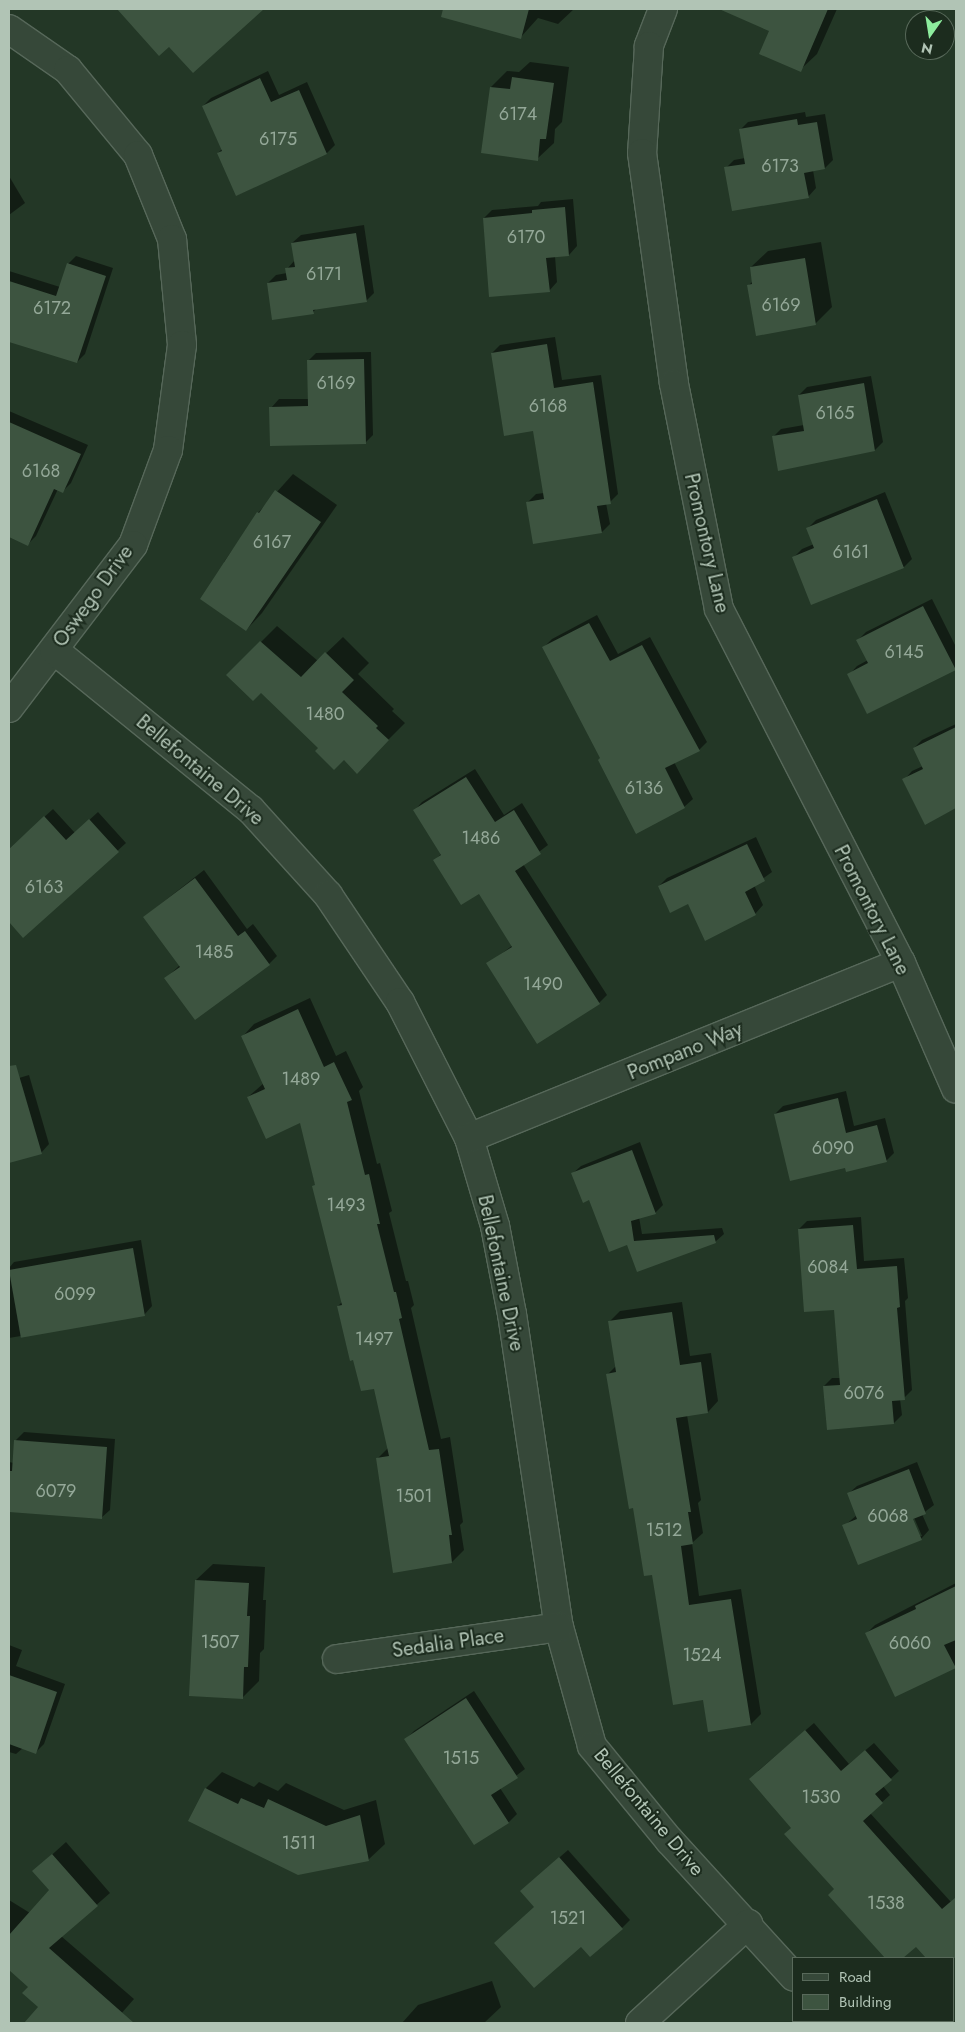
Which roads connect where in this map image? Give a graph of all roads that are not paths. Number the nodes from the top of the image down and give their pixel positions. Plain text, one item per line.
1 (663, 9) edge
2 (9, 29) edge
3 (54, 650) junction
4 (9, 708) edge
5 (900, 964) junction
6 (956, 1089) edge
7 (468, 1138) junction
8 (559, 1627) junction
9 (337, 1659) dead end
10 (748, 1924) junction
11 (792, 1975) edge
12 (640, 2023) edge

1 - 5 street, Promontory Lane
2 - 3 street, Oswego Drive
3 - 4 street, Oswego Drive
3 - 7 street, Bellefontaine Drive
5 - 6 street, Promontory Lane
5 - 7 street, Pompano Way
7 - 8 street, Bellefontaine Drive
8 - 9 street, Sedalia Place
8 - 10 street, Bellefontaine Drive
10 - 11 street, Bellefontaine Drive
10 - 12 street

